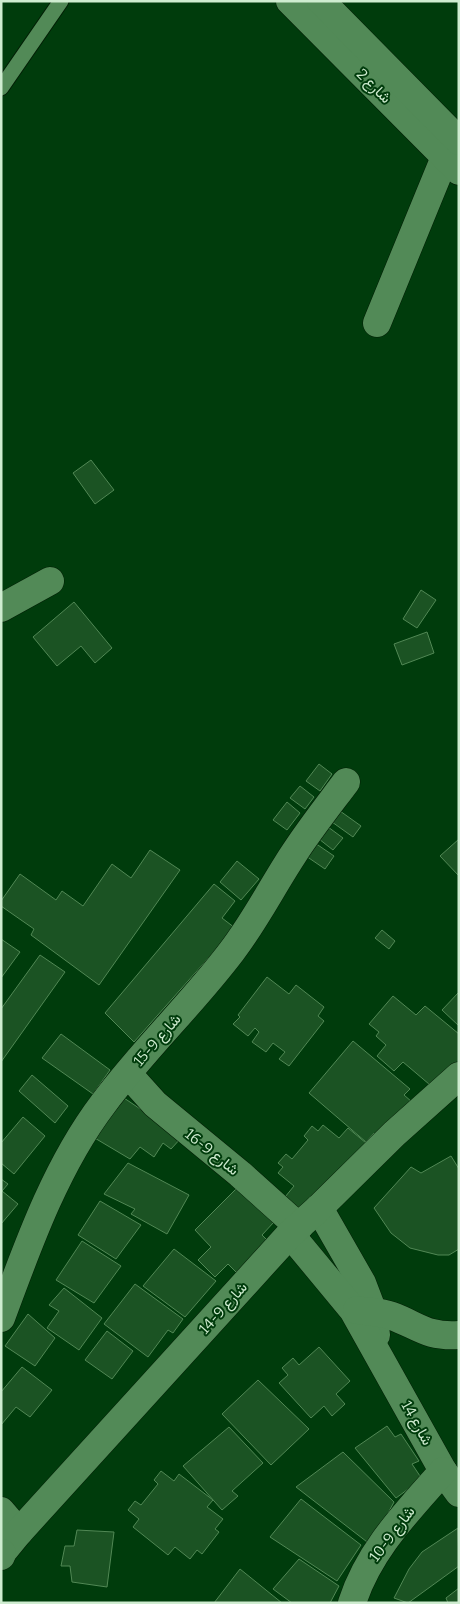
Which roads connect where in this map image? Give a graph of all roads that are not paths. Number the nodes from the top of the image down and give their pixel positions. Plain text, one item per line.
1 (61, 1) edge
2 (290, 1) edge
3 (321, 1) edge
4 (339, 35) junction
5 (1, 88) edge
6 (454, 156) edge
7 (377, 323) dead end
8 (50, 581) dead end
9 (1, 608) edge
10 (346, 782) dead end
11 (128, 1074) junction
12 (459, 1076) edge
13 (319, 1208) junction
14 (294, 1231) junction
15 (363, 1311) junction
16 (1, 1318) edge
17 (459, 1335) edge
18 (443, 1472) junction
19 (459, 1493) edge
20 (1, 1512) edge
21 (19, 1532) junction
22 (2, 1554) edge
23 (352, 1603) edge

1 - 5 lane
2 - 4 street, شارع 2
3 - 4 street, شارع 2
4 - 6 street, شارع 2
6 - 7 street
8 - 9 street
10 - 11 street, شارع 9-15
11 - 14 street, شارع 9-16
11 - 16 street, شارع 9-15
12 - 13 street, شارع 9-14
13 - 14 street, شارع 9-14
13 - 15 street
14 - 15 street, شارع 9-16
14 - 21 street, شارع 9-14
15 - 17 street
15 - 18 street, شارع 14
18 - 19 street, شارع 14
18 - 23 street, شارع 9-10
20 - 21 street
21 - 22 street, شارع 9-14

